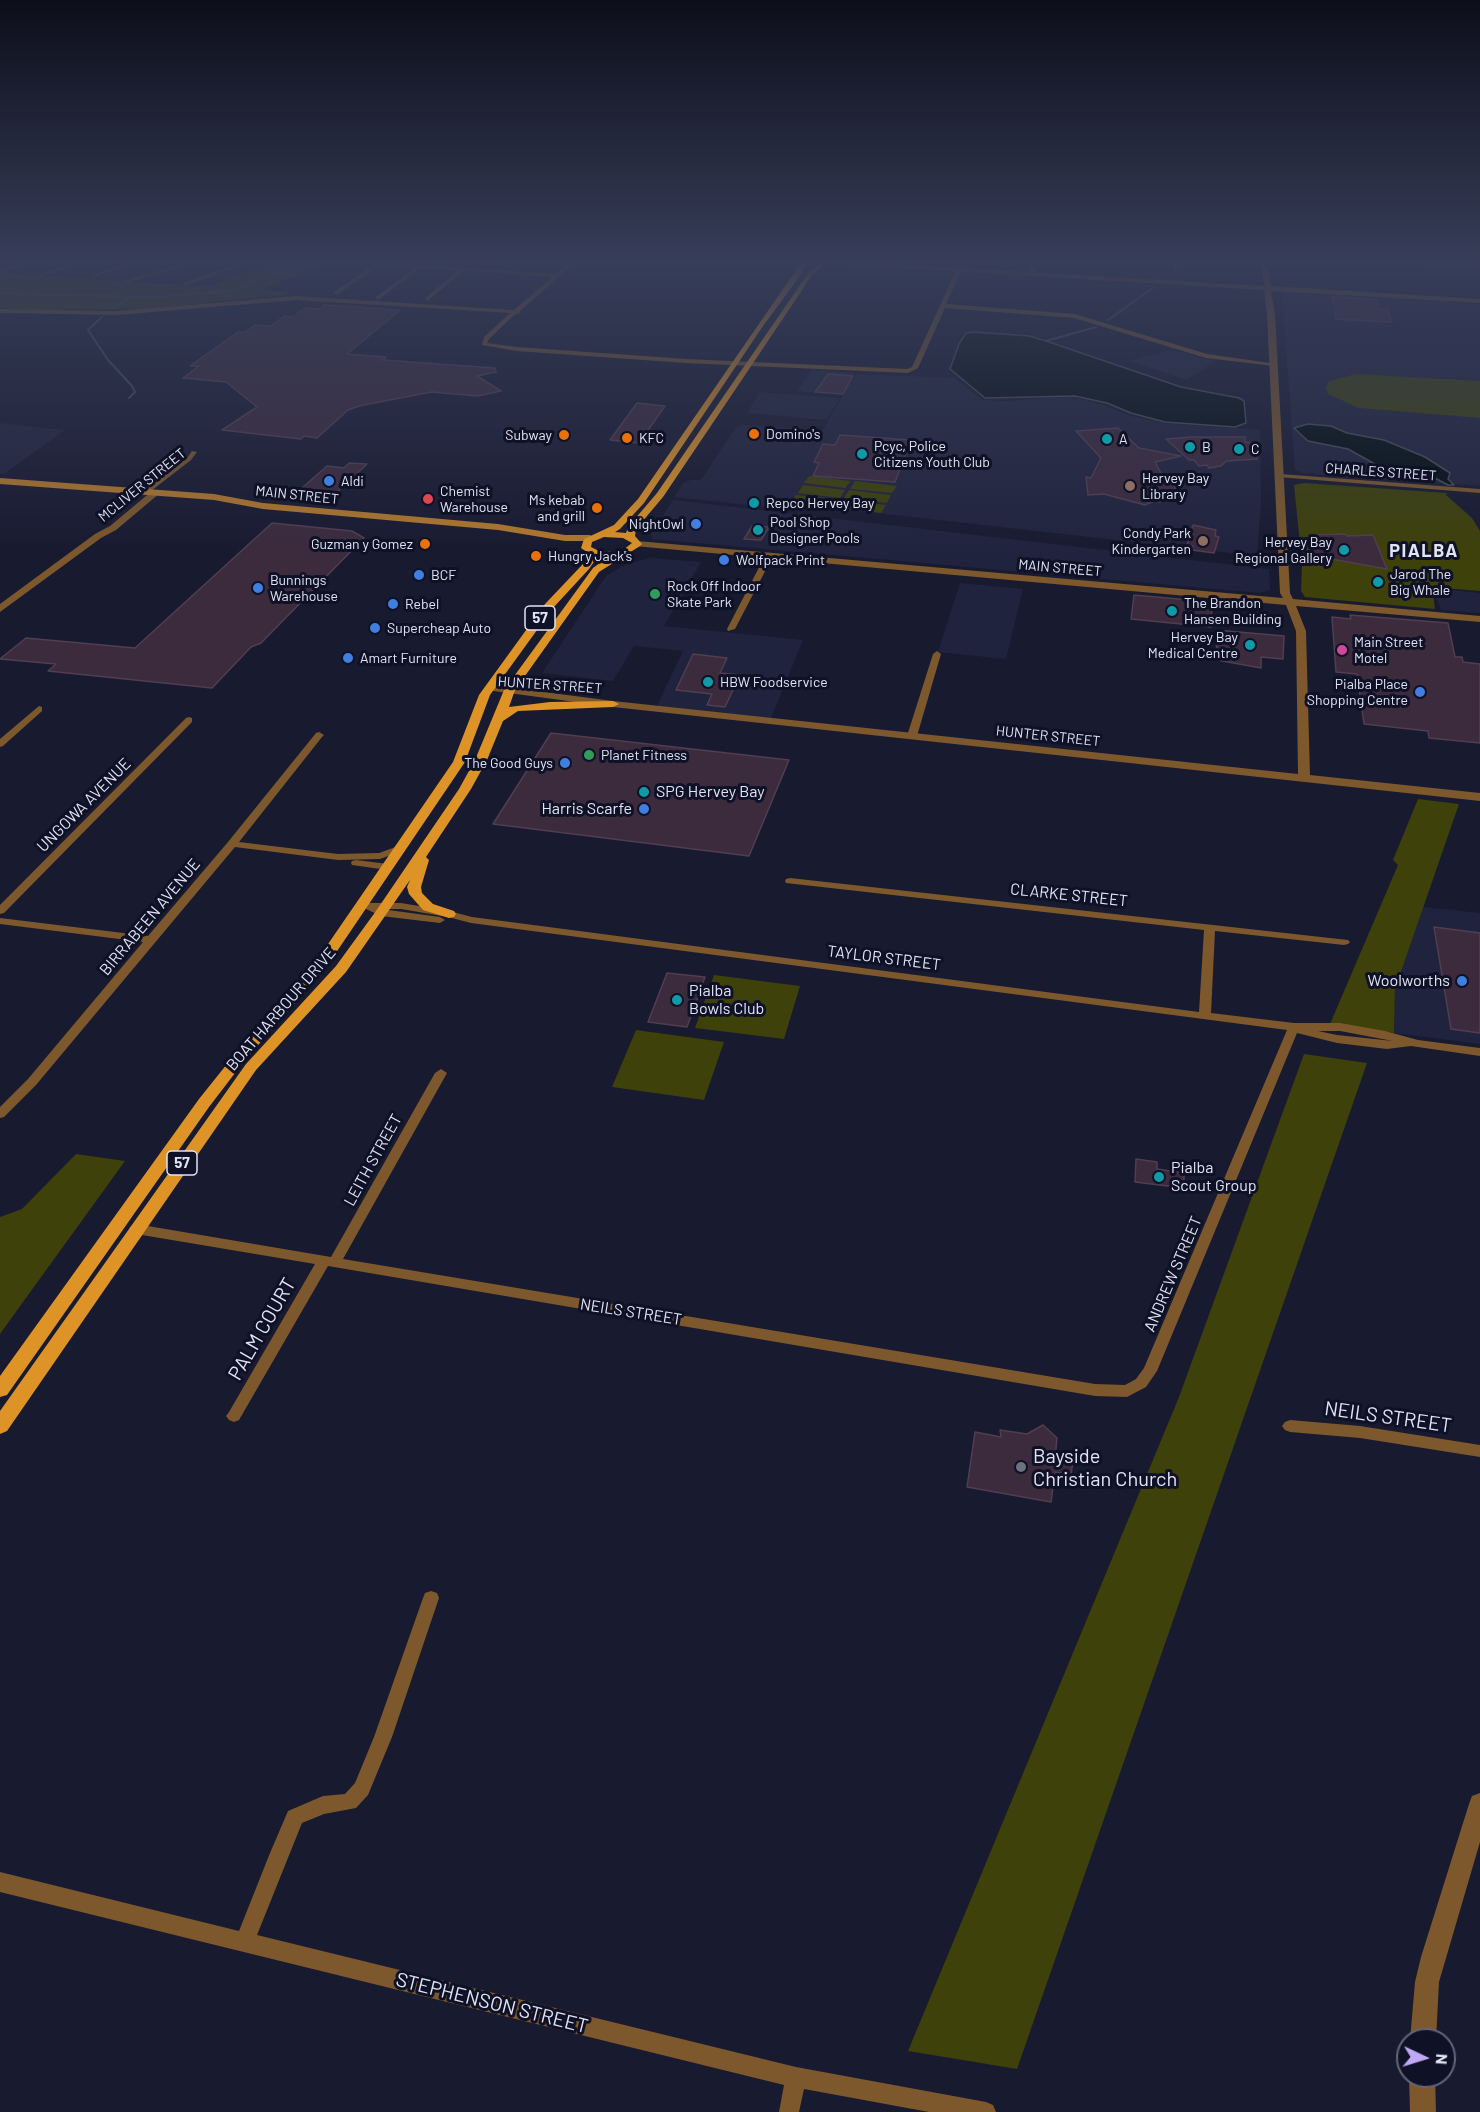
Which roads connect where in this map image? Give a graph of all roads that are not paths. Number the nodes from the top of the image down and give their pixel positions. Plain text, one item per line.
1 (710, 361) edge
2 (719, 361) edge
3 (918, 361) edge
4 (1245, 361) edge
5 (1274, 361) edge
6 (736, 362) junction
7 (751, 363) junction
8 (1274, 364) junction
9 (721, 407) junction
10 (692, 428) junction
11 (194, 453) dead end
12 (203, 453) dead end
13 (1280, 476) junction
14 (0, 481) edge
15 (0, 488) edge
16 (1480, 491) edge
17 (146, 495) junction
18 (603, 534) junction
19 (634, 540) junction
20 (590, 546) junction
21 (619, 554) junction
22 (770, 556) junction
23 (1289, 603) junction
24 (0, 609) edge
25 (1480, 620) edge
26 (731, 629) dead end
27 (937, 654) dead end
28 (488, 692) junction
29 (508, 694) junction
30 (614, 704) junction
31 (39, 709) dead end
32 (189, 720) dead end
33 (495, 722) junction
34 (319, 735) dead end
35 (912, 736) junction
36 (0, 744) edge
37 (1304, 778) junction
38 (1480, 797) edge
39 (449, 813) junction
40 (232, 844) junction
41 (427, 845) junction
42 (401, 848) junction
43 (338, 857) junction
44 (388, 867) junction
45 (790, 881) dead end
46 (361, 906) junction
47 (384, 909) junction
48 (0, 911) edge
49 (449, 914) junction
50 (471, 920) junction
51 (0, 921) edge
52 (1210, 927) junction
53 (151, 940) junction
54 (1344, 942) dead end
55 (1206, 1017) junction
56 (1293, 1027) junction
57 (1480, 1052) edge
58 (441, 1073) dead end
59 (0, 1114) edge
60 (136, 1229) junction
61 (329, 1262) junction
62 (0, 1390) edge
63 (1127, 1391) joint
64 (234, 1416) dead end
65 (0, 1426) edge
66 (1290, 1426) dead end
67 (1480, 1451) edge
68 (432, 1598) dead end
69 (1480, 1804) edge
70 (0, 1882) edge
71 (245, 1942) junction
72 (1424, 2028) edge
73 (796, 2077) junction
74 (1422, 2088) edge
75 (789, 2112) edge
76 (986, 2112) edge
77 (1423, 2112) edge

1 - 6 street
2 - 6 street
3 - 7 street
4 - 8 street
5 - 8 street
6 - 7 street
6 - 10 main road
7 - 9 main road, 57
8 - 13 street
9 - 10 main road
9 - 19 main road, 57
10 - 18 main road
11 - 17 street, MCLIVER STREET
12 - 17 street, MCLIVER STREET
13 - 16 street, CHARLES STREET
13 - 23 street
14 - 17 main road, MAIN STREET
15 - 17 main road, MAIN STREET
17 - 20 main road, MAIN STREET
17 - 24 street, MCLIVER STREET
18 - 19 main road
18 - 20 main road
19 - 21 main road, 57
19 - 22 street, MAIN STREET
20 - 21 main road
20 - 28 main road, BOAT HARBOUR DRIVE / 57
21 - 29 main road, BOAT HARBOUR DRIVE / 57
22 - 23 street, MAIN STREET
22 - 26 street
23 - 25 street, MAIN STREET
23 - 37 street
27 - 35 street
28 - 29 street, HUNTER STREET
28 - 42 main road, BOAT HARBOUR DRIVE / 57
29 - 30 street, HUNTER STREET
29 - 33 main road, BOAT HARBOUR DRIVE / 57
30 - 33 main road
30 - 35 street, HUNTER STREET
31 - 36 street
32 - 48 street, UNGOWA AVENUE
33 - 39 main road, BOAT HARBOUR DRIVE / 57
34 - 40 street, BIRRABEEN AVENUE
35 - 37 street, HUNTER STREET
37 - 38 street, HUNTER STREET
39 - 41 main road, BOAT HARBOUR DRIVE / 57
39 - 44 main road
40 - 43 street
40 - 53 street, BIRRABEEN AVENUE
41 - 47 main road, BOAT HARBOUR DRIVE / 57
41 - 49 main road
42 - 43 street
42 - 44 main road, BOAT HARBOUR DRIVE / 57
43 - 44 street
44 - 46 main road, BOAT HARBOUR DRIVE / 57
45 - 52 street, CLARKE STREET
46 - 47 street, TAYLOR STREET
46 - 62 main road, BOAT HARBOUR DRIVE / 57
47 - 49 street, TAYLOR STREET
47 - 50 street, TAYLOR STREET
47 - 60 main road, BOAT HARBOUR DRIVE / 57
49 - 50 street, TAYLOR STREET
50 - 55 street, TAYLOR STREET
51 - 53 street
52 - 54 street, CLARKE STREET
52 - 55 street
53 - 59 street, BIRRABEEN AVENUE
55 - 56 street, TAYLOR STREET
56 - 57 street, TAYLOR STREET
56 - 63 street, ANDREW STREET
58 - 61 street, LEITH STREET
60 - 61 street, NEILS STREET
60 - 65 main road, BOAT HARBOUR DRIVE / 57
61 - 63 street, NEILS STREET
61 - 64 street, PALM COURT
66 - 67 street, NEILS STREET
68 - 71 street
69 - 72 street
70 - 71 street, STEPHENSON STREET
71 - 73 street, STEPHENSON STREET
73 - 75 street
73 - 76 street, STEPHENSON STREET
74 - 77 street

